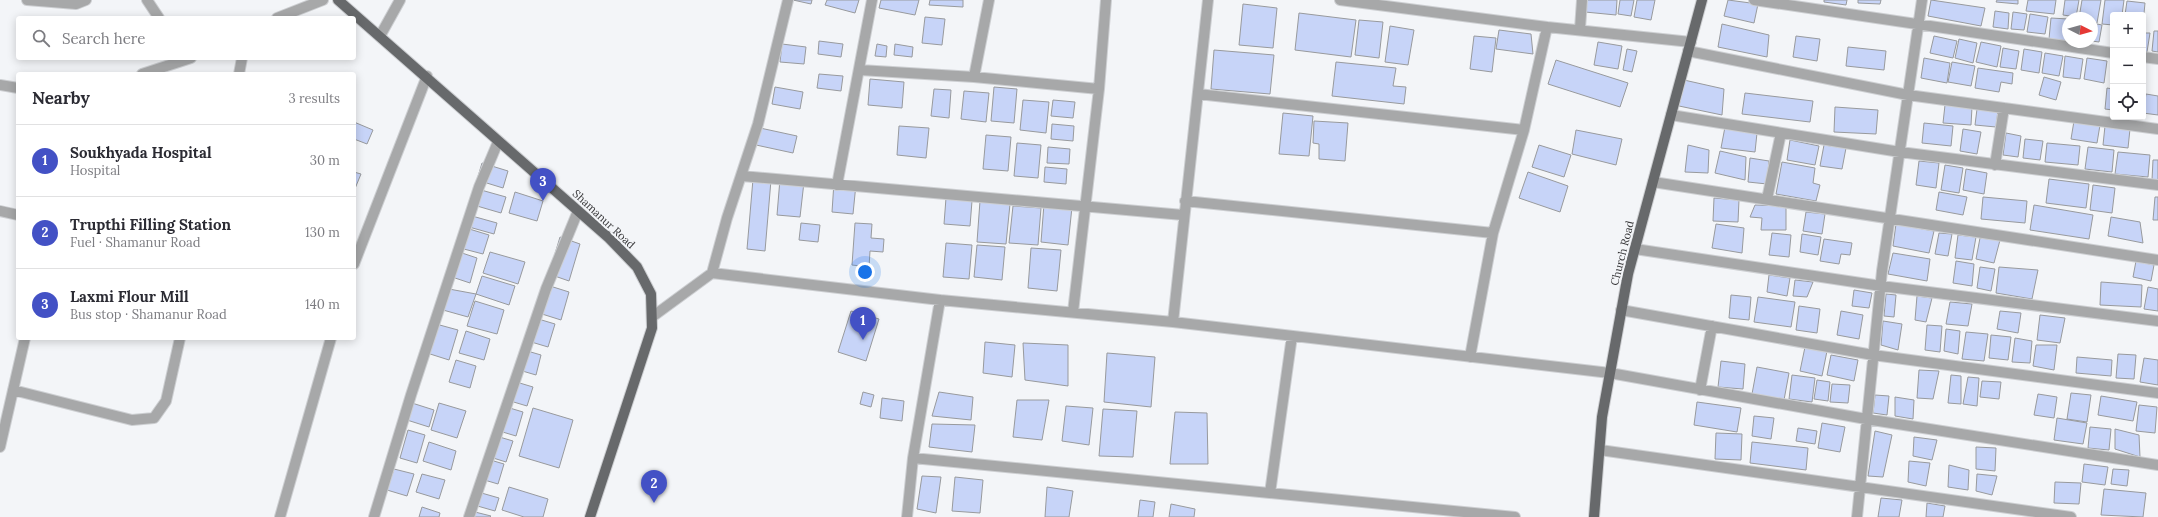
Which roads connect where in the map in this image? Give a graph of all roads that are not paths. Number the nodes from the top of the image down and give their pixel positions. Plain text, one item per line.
1 (27, 0) edge
2 (86, 0) edge
3 (147, 0) edge
4 (323, 0) edge
5 (338, 0) edge
6 (400, 0) edge
7 (788, 0) edge
8 (872, 0) edge
9 (989, 0) edge
10 (1106, 0) edge
11 (1208, 0) edge
12 (1340, 0) edge
13 (1582, 0) edge
14 (1702, 0) edge
15 (1754, 0) edge
16 (1922, 0) edge
17 (158, 16) edge
18 (282, 16) edge
19 (1919, 24) junction
20 (1547, 27) junction
21 (1580, 29) junction
22 (380, 36) junction
23 (1690, 46) junction
24 (2110, 53) edge
25 (2146, 58) edge
26 (185, 60) edge
27 (242, 60) edge
28 (2158, 60) edge
29 (860, 70) junction
30 (148, 72) edge
31 (239, 72) edge
32 (427, 76) junction
33 (974, 77) junction
34 (0, 85) edge
35 (16, 88) edge
36 (1098, 89) junction
37 (1198, 94) junction
38 (1908, 95) junction
39 (2004, 108) junction
40 (1671, 114) junction
41 (2158, 129) edge
42 (1524, 130) junction
43 (1781, 133) junction
44 (498, 142) junction
45 (1900, 152) junction
46 (1995, 165) junction
47 (742, 176) junction
48 (1653, 182) junction
49 (837, 185) junction
50 (2158, 186) edge
51 (1767, 199) junction
52 (1185, 201) junction
53 (1084, 206) junction
54 (0, 211) edge
55 (578, 211) junction
56 (16, 214) edge
57 (1183, 215) junction
58 (1890, 218) junction
59 (1493, 233) junction
60 (1635, 250) junction
61 (356, 259) edge
62 (2158, 260) edge
63 (712, 273) junction
64 (1881, 286) junction
65 (940, 300) junction
66 (1621, 310) junction
67 (1074, 312) junction
68 (652, 316) junction
69 (2158, 321) edge
70 (1173, 322) junction
71 (1712, 326) junction
72 (1292, 336) junction
73 (25, 340) edge
74 (180, 340) edge
75 (330, 340) edge
76 (1873, 355) junction
77 (1470, 357) junction
78 (1610, 374) junction
79 (13, 390) junction
80 (1700, 390) junction
81 (2158, 393) edge
82 (1866, 420) junction
83 (0, 447) edge
84 (1600, 450) junction
85 (913, 458) junction
86 (2158, 465) edge
87 (1859, 486) junction
88 (1270, 493) junction
89 (280, 517) edge
90 (374, 517) edge
91 (469, 517) edge
92 (590, 517) edge
93 (907, 517) edge
94 (1515, 517) edge
95 (1594, 517) edge
96 (1857, 517) edge
97 (2071, 517) edge

1 - 2 street
3 - 17 street
4 - 18 street
5 - 22 main road, Shamanur Road
6 - 22 street
7 - 47 street
8 - 29 street
9 - 33 street
10 - 36 street
11 - 37 street
12 - 20 street
13 - 21 street
14 - 23 main road, Church Road
15 - 19 street
16 - 19 street
19 - 24 street
19 - 38 street
20 - 21 street
20 - 42 street
21 - 23 street
22 - 32 main road, Shamanur Road
23 - 38 street
23 - 40 main road, Church Road
25 - 28 street
26 - 30 street
27 - 31 street
29 - 33 street
29 - 49 street
32 - 44 main road, Shamanur Road
32 - 61 street
33 - 36 street
34 - 35 street
36 - 53 street
37 - 42 street
37 - 52 street
38 - 39 street
38 - 45 street
39 - 41 street
39 - 46 street
40 - 43 street
40 - 48 main road, Church Road
42 - 59 street
43 - 45 street
43 - 51 street
44 - 55 main road, Shamanur Road
44 - 90 street
45 - 46 street
45 - 58 street
46 - 50 street
47 - 49 street
47 - 63 street
48 - 51 street
48 - 60 main road, Church Road
49 - 53 street
51 - 58 street
52 - 57 street
52 - 59 street
53 - 57 street
53 - 67 street
54 - 56 street
55 - 68 main road, Shamanur Road
55 - 91 street
57 - 70 street
58 - 62 street
58 - 64 street
59 - 77 street
60 - 64 street
60 - 66 main road, Church Road
63 - 65 street
63 - 68 street
64 - 69 street
64 - 76 street
65 - 67 street
65 - 85 street
66 - 71 street
66 - 78 main road, Church Road
67 - 70 street
68 - 92 main road, Shamanur Road
70 - 72 street
71 - 76 street
71 - 80 street
72 - 77 street
72 - 88 street
73 - 79 street
74 - 79 street
75 - 89 street
76 - 81 street
76 - 82 street
77 - 78 street
78 - 80 street
78 - 84 main road, Church Road
79 - 83 street
80 - 82 street
82 - 86 street
82 - 87 street
84 - 87 street
84 - 95 main road, Church Road
85 - 88 street
85 - 93 street
87 - 96 street
87 - 97 street
88 - 94 street

